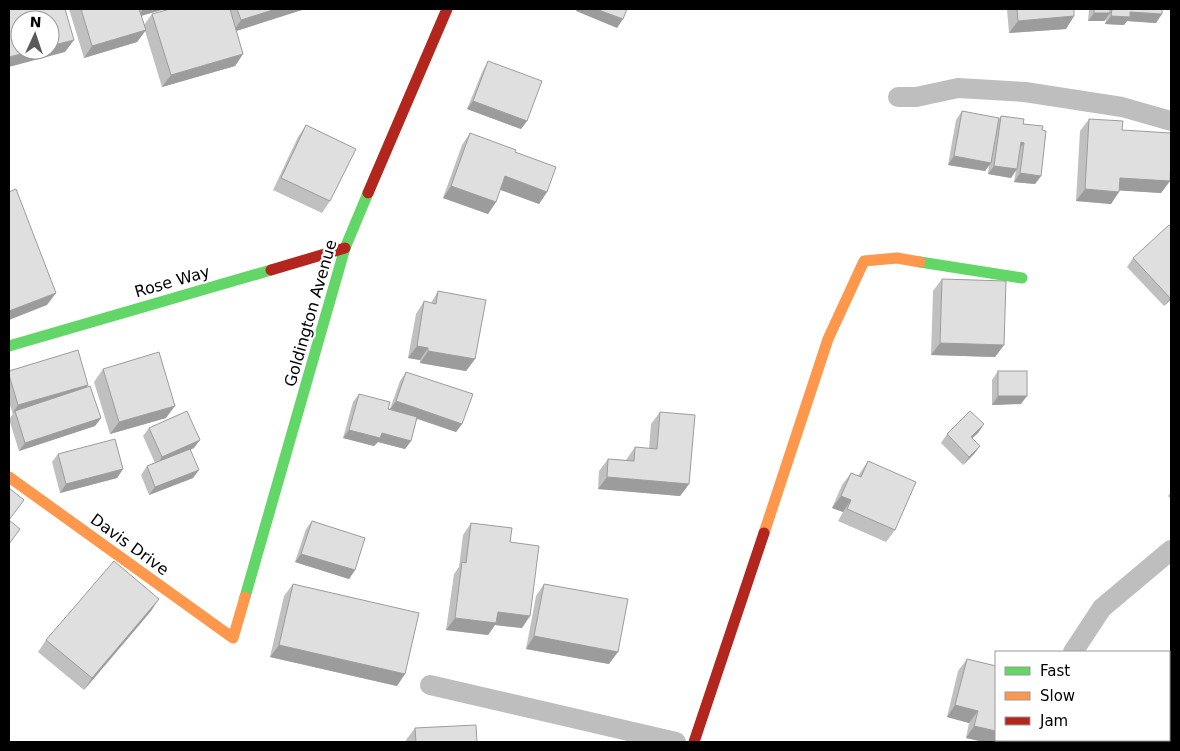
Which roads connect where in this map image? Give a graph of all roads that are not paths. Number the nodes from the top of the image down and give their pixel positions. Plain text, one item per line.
1 (447, 9) edge
2 (898, 97) dead end
3 (1171, 121) edge
4 (345, 248) junction
5 (1022, 278) dead end
6 (9, 346) edge
7 (9, 477) edge
8 (1171, 550) edge
9 (233, 638) joint
10 (1074, 651) edge
11 (430, 684) dead end
12 (676, 742) edge
13 (694, 742) edge

1 - 4 street, Goldington Avenue
2 - 3 street
4 - 6 street, Rose Way
4 - 9 street, Goldington Avenue
5 - 13 street
7 - 9 street, Davis Drive
8 - 10 street
11 - 12 street

